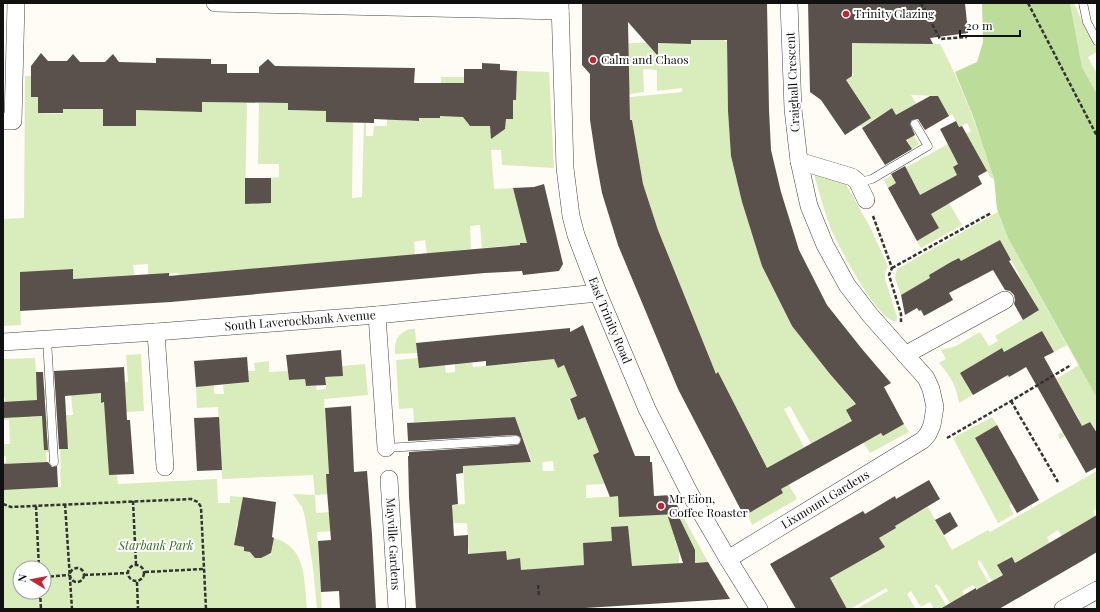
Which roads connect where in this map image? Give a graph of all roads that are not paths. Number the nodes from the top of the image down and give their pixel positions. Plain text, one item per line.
1 (16, 3) edge
2 (215, 3) edge
3 (789, 3) edge
4 (1083, 3) edge
5 (560, 7) edge
6 (1097, 42) edge
7 (3, 121) edge
8 (915, 124) dead end
9 (799, 161) junction
10 (857, 181) junction
11 (866, 200) road end
12 (598, 293) junction
13 (1005, 300) dead end
14 (377, 315) junction
15 (156, 332) junction
16 (47, 339) junction
17 (3, 342) edge
18 (901, 350) junction
19 (516, 440) dead end
20 (924, 440) joint
21 (386, 448) joint
22 (54, 462) dead end
23 (165, 467) dead end
24 (389, 479) dead end
25 (728, 559) junction
26 (1097, 590) edge
27 (397, 609) edge
28 (759, 609) edge
29 (1063, 609) edge

1 - 7 street
2 - 5 street
3 - 9 street, Craighall Crescent
4 - 6 lane
5 - 12 street, East Trinity Road
8 - 10 lane
9 - 10 street
9 - 18 street, Craighall Crescent
10 - 11 street
12 - 14 street, South Laverockbank Avenue
12 - 25 street, East Trinity Road
13 - 18 street
14 - 15 street, South Laverockbank Avenue
14 - 21 street
15 - 16 street, South Laverockbank Avenue
15 - 23 street
16 - 17 street, South Laverockbank Avenue
16 - 22 lane
18 - 20 street, Craighall Crescent
19 - 21 lane
20 - 25 street, Lixmount Gardens
24 - 27 street, Mayville Gardens
25 - 28 street, East Trinity Road
26 - 29 street

